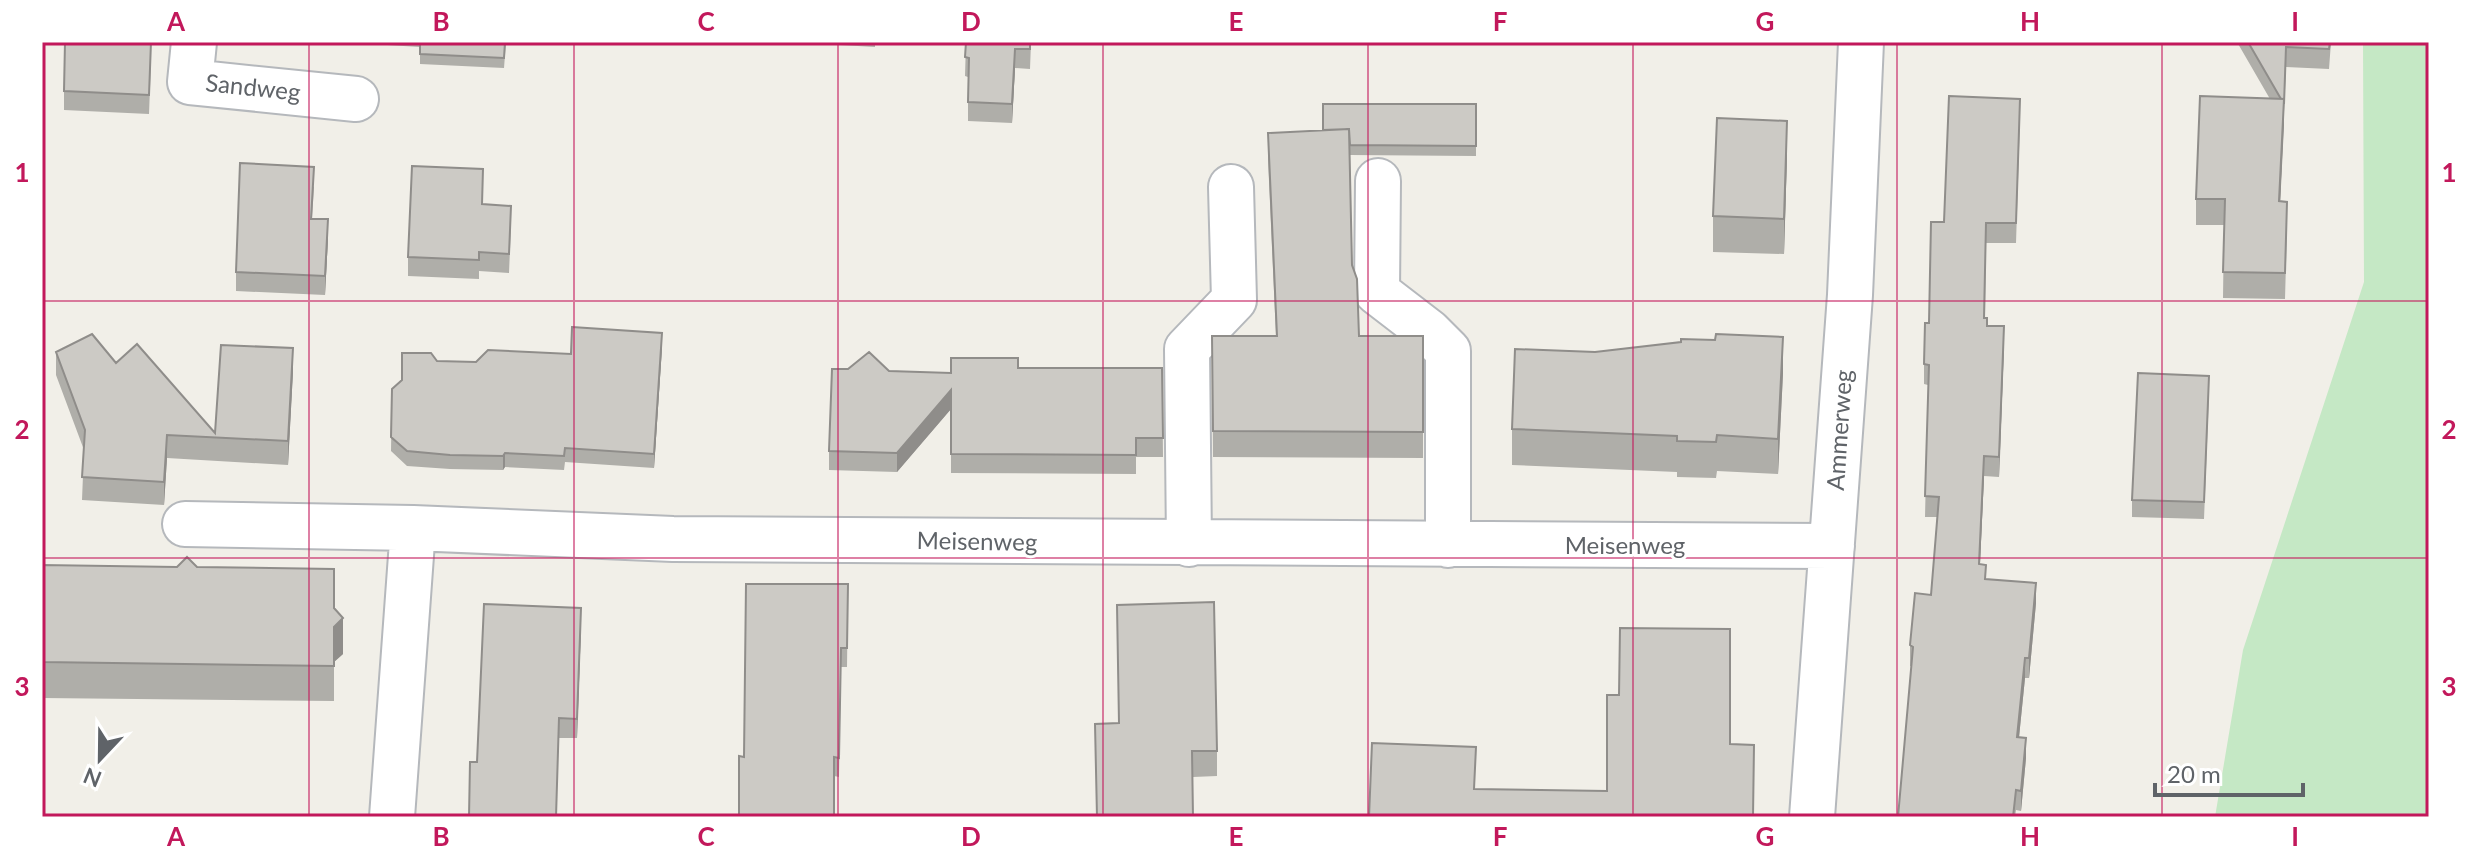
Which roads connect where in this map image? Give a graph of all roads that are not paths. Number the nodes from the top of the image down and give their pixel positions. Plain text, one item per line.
1 (194, 42) edge
2 (1861, 42) edge
3 (356, 99) dead end
4 (1378, 181) dead end
5 (1231, 187) dead end
6 (185, 524) dead end
7 (413, 528) junction
8 (1189, 544) junction
9 (1448, 545) junction
10 (1832, 546) junction
11 (392, 817) edge
12 (1812, 817) edge

1 - 3 street, Sandweg
2 - 10 street, Ammerweg
4 - 9 street
5 - 8 street
6 - 7 street, Meisenweg
7 - 8 street, Meisenweg
7 - 11 street
8 - 9 street, Meisenweg
9 - 10 street, Meisenweg
10 - 12 street, Ammerweg

